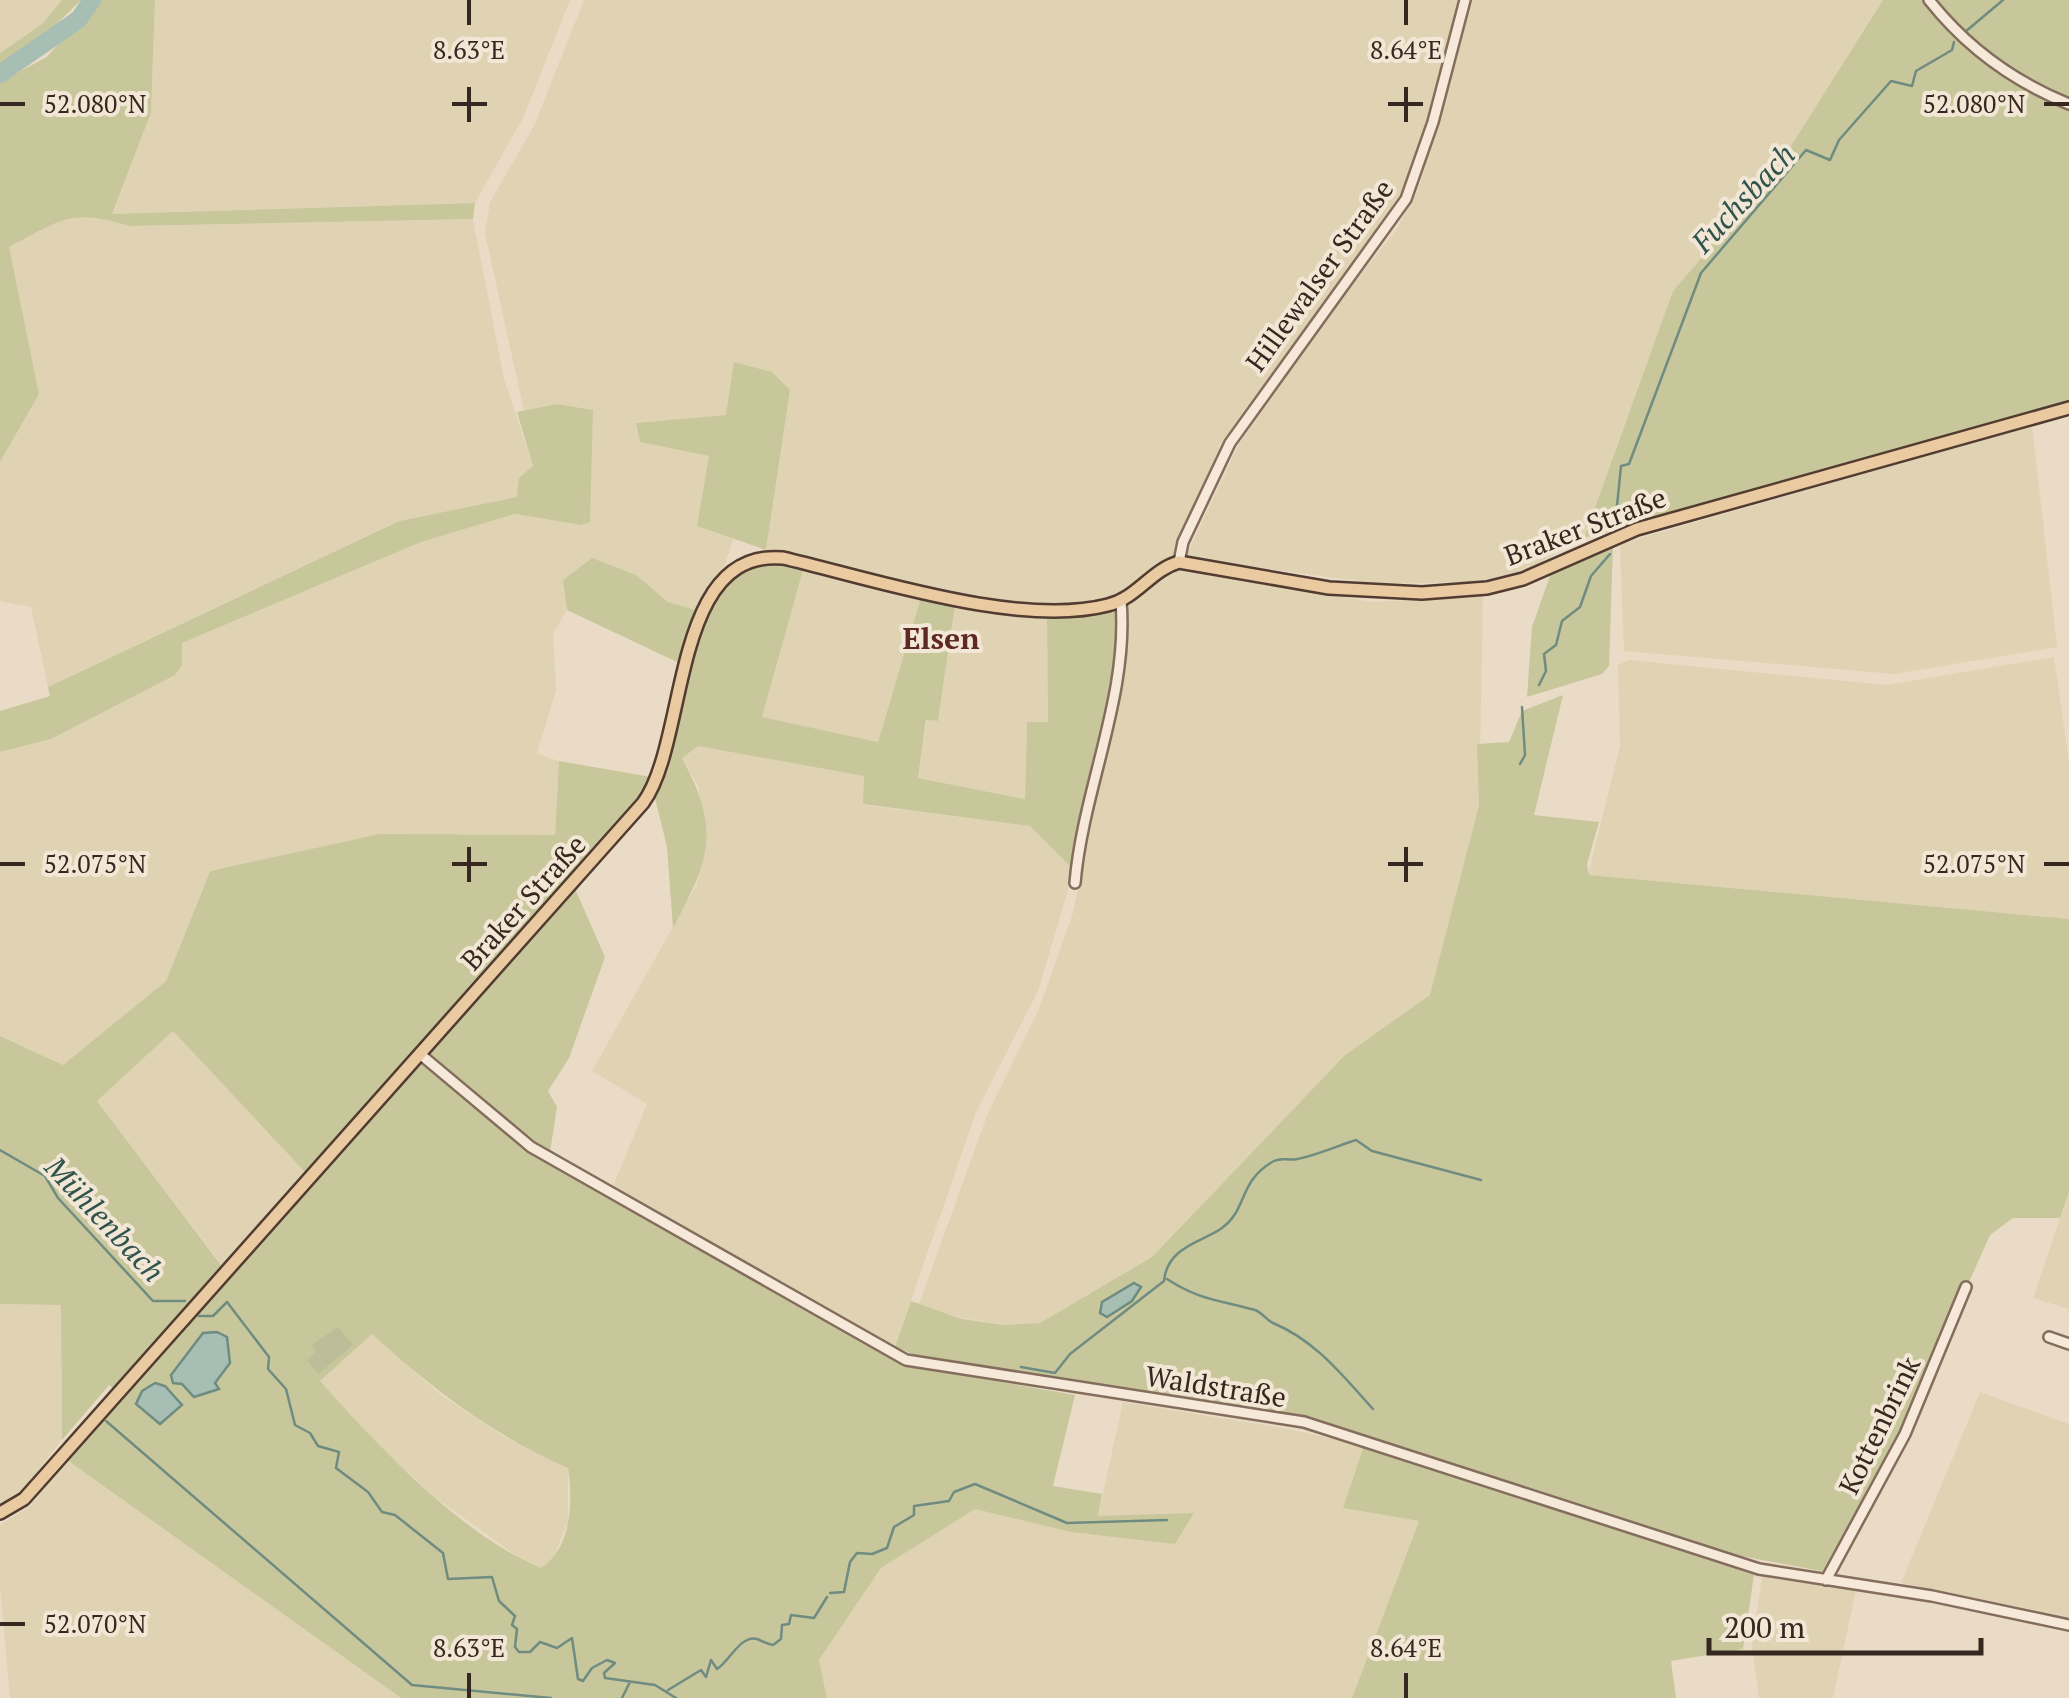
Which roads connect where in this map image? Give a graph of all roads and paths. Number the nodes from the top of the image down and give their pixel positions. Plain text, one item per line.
1 (1464, 0) edge
2 (1929, 0) edge
3 (2069, 104) edge
4 (2069, 408) edge
5 (1179, 562) junction
6 (1121, 601) junction
7 (1075, 883) dead end
8 (420, 1054) junction
9 (1966, 1286) dead end
10 (2049, 1337) dead end
11 (2069, 1344) edge
12 (0, 1513) edge
13 (1826, 1580) junction
14 (2069, 1624) edge

1 - 5 street, Hillewalser Straße
2 - 3 street
4 - 5 main road, Braker Straße
5 - 6 main road, Braker Straße
6 - 7 street
6 - 8 main road, Braker Straße
8 - 12 main road, Braker Straße
8 - 13 street, Waldstraße
9 - 13 street, Kottenbrink
10 - 11 street
13 - 14 street, Waldstraße

